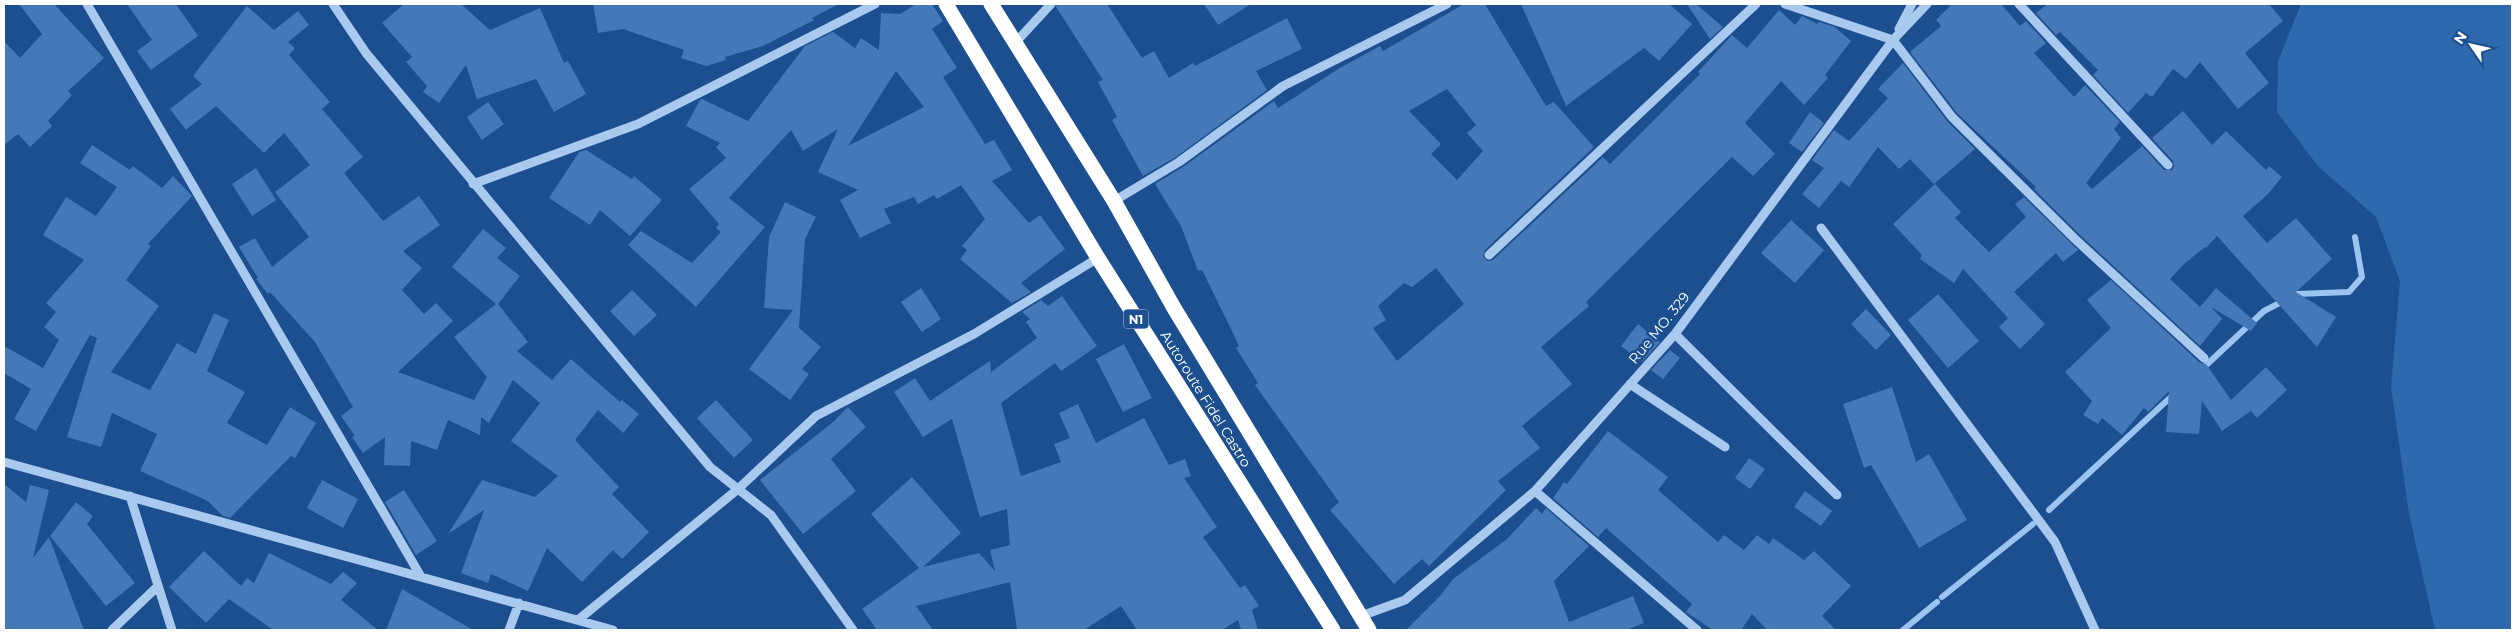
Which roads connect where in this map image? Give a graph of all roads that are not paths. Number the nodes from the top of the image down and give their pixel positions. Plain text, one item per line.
1 (87, 4) edge
2 (333, 4) edge
3 (875, 4) edge
4 (946, 4) edge
5 (991, 4) edge
6 (1050, 4) edge
7 (1447, 4) edge
8 (1756, 4) edge
9 (1785, 4) edge
10 (1912, 4) edge
11 (1927, 4) edge
12 (2019, 4) edge
13 (1893, 40) junction
14 (1015, 43) junction
15 (2168, 165) dead end
16 (473, 184) junction
17 (1114, 201) junction
18 (1821, 228) dead end
19 (1488, 255) dead end
20 (1098, 258) junction
21 (1675, 334) junction
22 (2204, 358) dead end
23 (1630, 384) junction
24 (1725, 447) dead end
25 (4, 462) edge
26 (738, 488) junction
27 (1535, 491) junction
28 (130, 496) junction
29 (1837, 496) dead end
30 (420, 575) junction
31 (158, 586) junction
32 (519, 602) junction
33 (1361, 616) junction
34 (578, 620) junction
35 (112, 630) edge
36 (172, 630) edge
37 (510, 630) edge
38 (613, 630) edge
39 (853, 630) edge
40 (1332, 630) edge
41 (1368, 630) edge
42 (1697, 630) edge
43 (2095, 630) edge

1 - 30 street
2 - 16 street
3 - 16 street
4 - 20 highway, Autoroute Fidel Castro / N1
5 - 14 highway, Autoroute Fidel Castro
6 - 14 street
7 - 17 street
8 - 19 street
9 - 13 street
10 - 13 street
11 - 13 street, Rue MO. 329
12 - 15 street
13 - 21 street, Rue MO. 329
13 - 22 street
14 - 17 highway, Autoroute Fidel Castro
16 - 26 street
17 - 33 highway, Autoroute Fidel Castro
18 - 43 street
20 - 26 street
20 - 40 highway, Autoroute Fidel Castro / N1
21 - 23 street, Rue MO. 329
21 - 29 street
23 - 24 street
23 - 27 street, Rue MO. 329
25 - 28 street
26 - 34 street
26 - 39 street
27 - 33 street, Rue MO. 329
27 - 42 street
28 - 30 street
28 - 31 street
30 - 32 street
31 - 35 street
31 - 36 street
32 - 34 street
32 - 37 street
33 - 41 highway, Autoroute Fidel Castro
34 - 38 street

